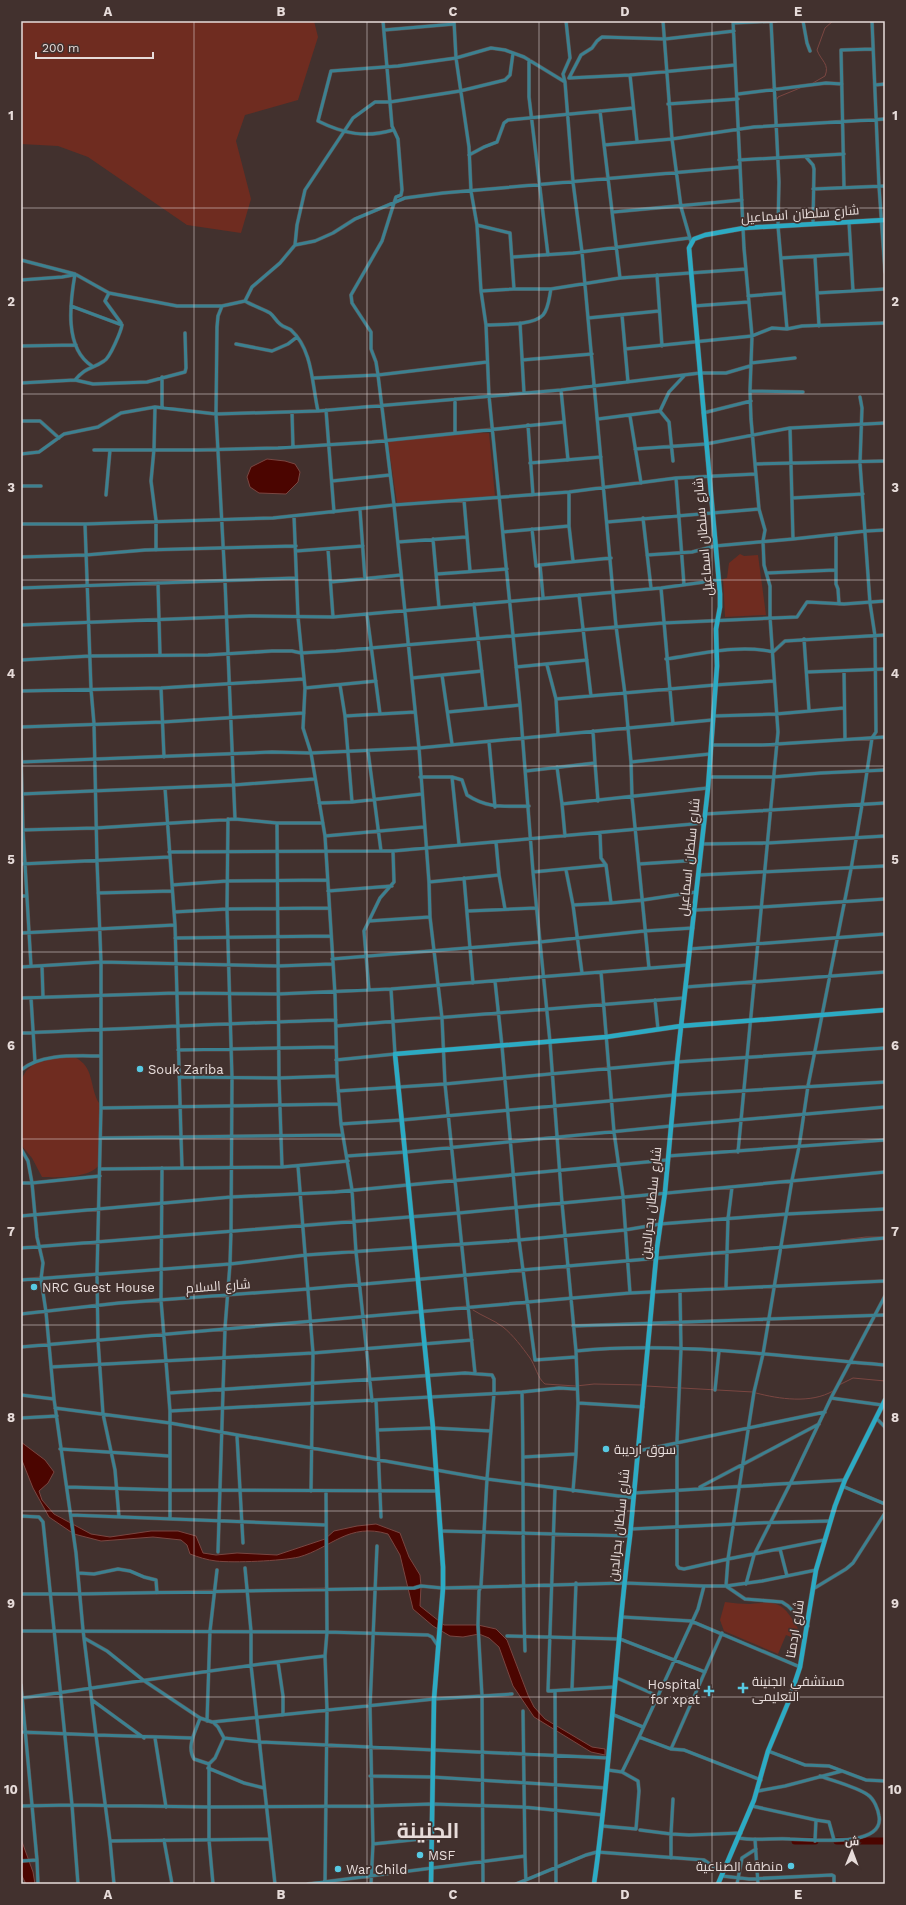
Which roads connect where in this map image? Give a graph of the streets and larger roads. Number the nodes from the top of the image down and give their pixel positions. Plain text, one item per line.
1 (383, 21) edge
2 (566, 21) edge
3 (663, 21) edge
4 (771, 21) edge
5 (776, 21) edge
6 (803, 21) edge
7 (872, 21) edge
8 (454, 22) edge
9 (733, 22) edge
10 (384, 30) junction
11 (734, 31) junction
12 (665, 39) junction
13 (873, 49) junction
14 (810, 51) dead end
15 (513, 53) junction
16 (456, 58) junction
17 (529, 60) junction
18 (736, 65) junction
19 (386, 66) junction
20 (666, 71) junction
21 (630, 75) junction
22 (569, 78) junction
23 (565, 82) junction
24 (842, 84) junction
25 (885, 84) edge
26 (875, 85) junction
27 (460, 91) junction
28 (774, 91) junction
29 (738, 94) junction
30 (738, 99) junction
31 (390, 102) junction
32 (668, 104) junction
33 (633, 108) junction
34 (600, 111) junction
35 (568, 115) junction
36 (885, 118) edge
37 (532, 119) junction
38 (877, 119) junction
39 (844, 120) junction
40 (776, 126) junction
41 (393, 130) junction
42 (738, 130) junction
43 (345, 131) junction
44 (672, 139) junction
45 (637, 141) junction
46 (604, 145) junction
47 (844, 154) junction
48 (470, 155) junction
49 (778, 157) junction
50 (806, 157) junction
51 (739, 160) junction
52 (740, 167) junction
53 (677, 173) junction
54 (608, 179) junction
55 (573, 182) junction
56 (539, 185) junction
57 (879, 186) junction
58 (885, 186) edge
59 (844, 187) junction
60 (813, 189) junction
61 (471, 191) junction
62 (742, 200) junction
63 (394, 203) junction
64 (682, 207) junction
65 (613, 212) junction
66 (883, 220) edge
67 (849, 222) junction
68 (813, 223) junction
69 (477, 225) junction
70 (778, 226) junction
71 (744, 228) junction
72 (690, 240) junction
73 (295, 245) junction
74 (617, 248) junction
75 (582, 252) junction
76 (851, 254) junction
77 (548, 255) junction
78 (513, 257) junction
79 (815, 257) junction
80 (781, 258) junction
81 (21, 260) edge
82 (746, 269) junction
83 (690, 272) junction
84 (885, 272) edge
85 (75, 274) junction
86 (657, 275) junction
87 (620, 278) junction
88 (21, 280) edge
89 (585, 283) junction
90 (514, 289) junction
91 (551, 289) junction
92 (885, 289) edge
93 (481, 291) junction
94 (853, 291) junction
95 (109, 293) junction
96 (784, 293) junction
97 (817, 293) junction
98 (748, 296) junction
99 (245, 301) junction
100 (748, 302) junction
101 (71, 306) junction
102 (222, 306) junction
103 (693, 306) junction
104 (659, 311) junction
105 (622, 315) junction
106 (588, 318) junction
107 (520, 323) junction
108 (885, 323) edge
109 (122, 324) junction
110 (486, 325) junction
111 (819, 326) junction
112 (786, 329) junction
113 (185, 333) dead end
114 (752, 336) junction
115 (297, 338) junction
116 (696, 342) junction
117 (236, 344) dead end
118 (76, 345) junction
119 (21, 346) edge
120 (662, 346) junction
121 (625, 350) junction
122 (592, 354) junction
123 (795, 358) dead end
124 (522, 360) junction
125 (487, 362) junction
126 (751, 365) junction
127 (92, 366) junction
128 (700, 373) junction
129 (378, 375) junction
130 (684, 376) junction
131 (162, 377) junction
132 (314, 378) junction
133 (75, 380) junction
134 (628, 382) junction
135 (21, 383) edge
136 (595, 386) junction
137 (561, 390) junction
138 (750, 391) junction
139 (802, 392) dead end
140 (524, 393) junction
141 (489, 396) junction
142 (860, 397) dead end
143 (455, 399) junction
144 (751, 401) junction
145 (381, 405) junction
146 (155, 407) junction
147 (162, 407) junction
148 (326, 410) junction
149 (318, 411) junction
150 (660, 411) junction
151 (292, 412) junction
152 (703, 413) junction
153 (216, 414) junction
154 (630, 416) junction
155 (598, 419) junction
156 (21, 420) edge
157 (564, 422) junction
158 (860, 423) junction
159 (885, 423) edge
160 (528, 425) junction
161 (790, 428) junction
162 (492, 429) junction
163 (455, 432) junction
164 (752, 435) junction
165 (59, 438) junction
166 (385, 440) junction
167 (706, 444) junction
168 (328, 445) junction
169 (293, 447) junction
170 (672, 447) junction
171 (154, 449) junction
172 (635, 449) junction
173 (94, 450) dead end
174 (110, 450) junction
175 (219, 450) junction
176 (21, 454) edge
177 (601, 457) junction
178 (568, 460) junction
179 (674, 461) dead end
180 (885, 461) edge
181 (530, 463) junction
182 (860, 463) junction
183 (756, 464) junction
184 (792, 464) junction
185 (756, 474) junction
186 (390, 475) junction
187 (708, 476) junction
188 (676, 478) junction
189 (332, 481) junction
190 (641, 483) junction
191 (21, 486) edge
192 (41, 486) dead end
193 (604, 488) junction
194 (569, 492) junction
195 (863, 494) junction
196 (106, 495) dead end
197 (532, 495) junction
198 (498, 498) junction
199 (792, 498) junction
200 (464, 500) junction
201 (394, 505) junction
202 (759, 509) junction
203 (360, 510) junction
204 (334, 512) junction
205 (712, 513) junction
206 (679, 515) junction
207 (294, 516) junction
208 (644, 518) junction
209 (222, 519) junction
210 (156, 520) junction
211 (607, 522) junction
212 (21, 524) edge
213 (85, 524) junction
214 (569, 526) junction
215 (532, 529) junction
216 (866, 530) junction
217 (885, 530) edge
218 (502, 532) junction
219 (836, 534) junction
220 (466, 537) junction
221 (433, 539) junction
222 (793, 539) junction
223 (763, 541) junction
224 (398, 542) junction
225 (296, 546) junction
226 (363, 546) junction
227 (715, 546) junction
228 (223, 549) junction
229 (328, 549) junction
230 (156, 550) junction
231 (296, 551) junction
232 (682, 552) junction
233 (86, 555) junction
234 (647, 555) junction
235 (21, 557) edge
236 (611, 558) junction
237 (573, 561) junction
238 (540, 565) junction
239 (507, 569) junction
240 (835, 570) junction
241 (470, 571) junction
242 (767, 573) junction
243 (437, 574) junction
244 (401, 575) junction
245 (296, 578) junction
246 (365, 579) junction
247 (719, 580) junction
248 (225, 582) junction
249 (331, 582) junction
250 (158, 583) junction
251 (684, 585) junction
252 (87, 586) junction
253 (21, 588) edge
254 (651, 588) junction
255 (661, 588) junction
256 (614, 592) junction
257 (579, 595) junction
258 (543, 597) junction
259 (510, 601) junction
260 (885, 601) edge
261 (870, 603) junction
262 (474, 604) junction
263 (838, 604) junction
264 (439, 608) junction
265 (404, 611) junction
266 (367, 615) junction
267 (298, 617) junction
268 (333, 617) junction
269 (226, 618) junction
270 (770, 618) junction
271 (160, 620) junction
272 (717, 620) junction
273 (663, 623) junction
274 (89, 624) junction
275 (21, 625) edge
276 (616, 626) junction
277 (582, 630) junction
278 (885, 635) edge
279 (514, 636) junction
280 (875, 636) junction
281 (477, 638) junction
282 (804, 639) junction
283 (408, 645) junction
284 (370, 648) junction
285 (717, 651) junction
286 (773, 652) junction
287 (301, 653) junction
288 (227, 654) junction
289 (160, 655) junction
290 (90, 656) junction
291 (666, 659) junction
292 (21, 660) edge
293 (587, 660) junction
294 (547, 664) junction
295 (516, 667) junction
296 (876, 669) junction
297 (885, 669) edge
298 (482, 671) junction
299 (844, 671) junction
300 (807, 672) junction
301 (442, 675) junction
302 (412, 678) junction
303 (304, 679) junction
304 (376, 681) junction
305 (774, 681) junction
306 (229, 684) junction
307 (340, 685) junction
308 (715, 685) junction
309 (161, 688) junction
310 (305, 688) junction
311 (91, 689) junction
312 (669, 690) junction
313 (21, 691) edge
314 (624, 694) junction
315 (591, 696) junction
316 (556, 699) junction
317 (520, 705) junction
318 (486, 708) junction
319 (844, 708) junction
320 (809, 710) junction
321 (415, 712) junction
322 (448, 712) junction
323 (304, 713) junction
324 (380, 714) junction
325 (776, 714) junction
326 (345, 716) junction
327 (231, 718) junction
328 (713, 718) junction
329 (163, 722) junction
330 (94, 724) junction
331 (673, 724) junction
332 (21, 727) edge
333 (628, 728) junction
334 (593, 731) junction
335 (558, 734) junction
336 (885, 737) edge
337 (523, 738) junction
338 (872, 738) junction
339 (845, 740) junction
340 (489, 742) junction
341 (777, 743) junction
342 (452, 744) junction
343 (711, 745) junction
344 (419, 748) junction
345 (21, 751) edge
346 (368, 751) junction
347 (347, 752) junction
348 (233, 753) junction
349 (311, 753) junction
350 (710, 754) junction
351 (164, 757) junction
352 (94, 759) junction
353 (21, 762) edge
354 (631, 762) junction
355 (595, 763) junction
356 (557, 767) junction
357 (885, 770) edge
358 (526, 771) junction
359 (866, 772) junction
360 (420, 777) junction
361 (452, 777) junction
362 (709, 777) junction
363 (773, 777) junction
364 (314, 780) junction
365 (234, 785) junction
366 (165, 788) junction
367 (708, 788) junction
368 (95, 792) junction
369 (22, 794) edge
370 (422, 794) junction
371 (632, 797) junction
372 (374, 799) junction
373 (598, 801) junction
374 (352, 802) junction
375 (319, 803) junction
376 (885, 803) edge
377 (562, 804) junction
378 (862, 805) junction
379 (529, 806) junction
380 (495, 807) junction
381 (770, 810) junction
382 (705, 814) junction
383 (228, 819) junction
384 (234, 819) junction
385 (167, 822) junction
386 (277, 823) junction
387 (323, 823) junction
388 (704, 824) junction
389 (424, 827) junction
390 (96, 828) junction
391 (635, 829) junction
392 (22, 830) edge
393 (378, 831) junction
394 (600, 833) junction
395 (324, 836) junction
396 (565, 836) junction
397 (885, 836) edge
398 (856, 838) junction
399 (531, 839) junction
400 (496, 842) junction
401 (768, 843) junction
402 (459, 844) junction
403 (702, 844) junction
404 (426, 848) junction
405 (381, 851) junction
406 (393, 851) junction
407 (169, 852) junction
408 (227, 852) junction
409 (276, 853) junction
410 (326, 853) junction
411 (170, 857) junction
412 (700, 860) junction
413 (96, 861) junction
414 (23, 864) edge
415 (639, 864) junction
416 (606, 866) junction
417 (885, 866) edge
418 (851, 869) junction
419 (566, 870) junction
420 (533, 872) junction
421 (766, 872) junction
422 (699, 874) junction
423 (499, 875) junction
424 (464, 878) junction
425 (276, 880) junction
426 (328, 880) junction
427 (227, 881) junction
428 (429, 882) junction
429 (172, 885) junction
430 (392, 886) junction
431 (172, 891) junction
432 (328, 891) junction
433 (697, 892) junction
434 (98, 893) junction
435 (21, 896) edge
436 (28, 896) junction
437 (885, 899) edge
438 (643, 900) junction
439 (845, 901) junction
440 (611, 902) junction
441 (573, 906) junction
442 (762, 907) junction
443 (277, 908) junction
444 (329, 908) junction
445 (536, 908) junction
446 (228, 909) junction
447 (505, 909) junction
448 (695, 910) junction
449 (174, 912) junction
450 (468, 912) junction
451 (430, 917) junction
452 (369, 921) junction
453 (175, 925) junction
454 (693, 928) junction
455 (99, 930) junction
456 (644, 931) junction
457 (29, 932) junction
458 (21, 933) edge
459 (885, 934) edge
460 (330, 936) junction
461 (229, 937) junction
462 (277, 937) junction
463 (175, 938) junction
464 (837, 938) junction
465 (578, 939) junction
466 (540, 942) junction
467 (758, 944) junction
468 (470, 948) junction
469 (690, 949) junction
470 (434, 951) junction
471 (367, 956) junction
472 (332, 958) junction
473 (101, 962) junction
474 (176, 963) junction
475 (332, 964) junction
476 (229, 965) junction
477 (688, 965) junction
478 (31, 966) junction
479 (42, 966) junction
480 (278, 966) junction
481 (21, 967) edge
482 (649, 968) junction
483 (601, 972) junction
484 (885, 972) edge
485 (582, 973) junction
486 (829, 975) junction
487 (542, 976) junction
488 (495, 981) junction
489 (754, 982) junction
490 (473, 983) junction
491 (439, 985) junction
492 (686, 987) junction
493 (391, 989) junction
494 (369, 990) junction
495 (335, 992) junction
496 (176, 993) junction
497 (229, 994) junction
498 (278, 994) junction
499 (101, 995) junction
500 (43, 997) junction
501 (21, 998) edge
502 (31, 998) junction
503 (684, 998) junction
504 (655, 1000) junction
505 (604, 1004) junction
506 (546, 1008) junction
507 (885, 1010) edge
508 (498, 1013) junction
509 (822, 1016) junction
510 (442, 1018) junction
511 (336, 1020) junction
512 (751, 1020) junction
513 (278, 1022) junction
514 (393, 1022) junction
515 (230, 1023) junction
516 (177, 1025) junction
517 (336, 1026) junction
518 (681, 1026) junction
519 (658, 1029) junction
520 (100, 1031) junction
521 (21, 1033) edge
522 (32, 1033) junction
523 (606, 1037) junction
524 (550, 1042) junction
525 (502, 1046) junction
526 (335, 1048) junction
527 (885, 1048) edge
528 (230, 1049) junction
529 (279, 1049) junction
530 (178, 1050) junction
531 (443, 1050) junction
532 (815, 1053) junction
533 (395, 1054) junction
534 (101, 1056) junction
535 (747, 1058) junction
536 (336, 1060) junction
537 (35, 1062) junction
538 (677, 1062) junction
539 (21, 1066) edge
540 (26, 1066) junction
541 (610, 1068) junction
542 (21, 1070) edge
543 (552, 1074) junction
544 (336, 1076) junction
545 (179, 1077) junction
546 (232, 1078) junction
547 (279, 1078) junction
548 (505, 1078) junction
549 (885, 1082) edge
550 (445, 1084) junction
551 (808, 1086) junction
552 (398, 1088) junction
553 (743, 1090) junction
554 (338, 1091) junction
555 (674, 1095) junction
556 (611, 1101) junction
557 (339, 1104) junction
558 (280, 1105) junction
559 (180, 1106) junction
560 (231, 1106) junction
561 (554, 1106) junction
562 (885, 1107) edge
563 (102, 1108) junction
564 (507, 1111) junction
565 (448, 1116) junction
566 (804, 1116) junction
567 (402, 1120) junction
568 (740, 1121) junction
569 (341, 1124) junction
570 (671, 1126) junction
571 (614, 1132) junction
572 (281, 1135) junction
573 (343, 1135) junction
574 (232, 1136) junction
575 (181, 1137) junction
576 (101, 1138) junction
577 (556, 1138) junction
578 (885, 1140) edge
579 (509, 1142) junction
580 (452, 1147) junction
581 (799, 1147) junction
582 (21, 1150) edge
583 (406, 1152) junction
584 (738, 1152) junction
585 (26, 1156) junction
586 (347, 1156) junction
587 (21, 1157) edge
588 (667, 1158) junction
589 (348, 1161) junction
590 (619, 1165) junction
591 (298, 1166) junction
592 (182, 1167) junction
593 (232, 1167) junction
594 (282, 1167) junction
595 (162, 1168) junction
596 (100, 1169) junction
597 (560, 1170) junction
598 (885, 1172) edge
599 (513, 1175) junction
600 (100, 1176) junction
601 (792, 1180) junction
602 (456, 1181) junction
603 (32, 1183) junction
604 (21, 1184) edge
605 (409, 1184) junction
606 (732, 1187) junction
607 (352, 1190) junction
608 (665, 1192) junction
609 (299, 1194) junction
610 (623, 1196) junction
611 (231, 1197) junction
612 (562, 1203) junction
613 (161, 1204) junction
614 (515, 1207) junction
615 (885, 1209) edge
616 (98, 1210) junction
617 (459, 1213) junction
618 (35, 1214) junction
619 (787, 1214) junction
620 (21, 1216) edge
621 (411, 1216) junction
622 (728, 1220) junction
623 (354, 1221) junction
624 (302, 1224) junction
625 (660, 1224) junction
626 (625, 1230) junction
627 (231, 1231) junction
628 (565, 1235) junction
629 (161, 1236) junction
630 (885, 1238) edge
631 (519, 1240) junction
632 (98, 1241) junction
633 (462, 1244) junction
634 (38, 1246) junction
635 (414, 1247) junction
636 (21, 1248) edge
637 (781, 1248) junction
638 (356, 1252) junction
639 (727, 1254) junction
640 (306, 1255) junction
641 (656, 1258) junction
642 (627, 1261) junction
643 (230, 1264) junction
644 (568, 1266) junction
645 (162, 1269) junction
646 (522, 1270) junction
647 (97, 1274) junction
648 (465, 1276) junction
649 (41, 1279) junction
650 (417, 1279) junction
651 (21, 1280) edge
652 (885, 1281) edge
653 (359, 1285) junction
654 (774, 1286) junction
655 (726, 1288) junction
656 (308, 1289) junction
657 (680, 1291) junction
658 (654, 1292) junction
659 (630, 1293) junction
660 (226, 1295) junction
661 (885, 1296) edge
662 (571, 1298) junction
663 (161, 1300) junction
664 (527, 1303) junction
665 (97, 1306) junction
666 (469, 1308) junction
667 (46, 1312) junction
668 (420, 1312) junction
669 (21, 1314) edge
670 (885, 1315) edge
671 (875, 1316) junction
672 (363, 1317) junction
673 (767, 1319) junction
674 (311, 1322) junction
675 (680, 1322) junction
676 (650, 1324) junction
677 (573, 1326) junction
678 (225, 1328) junction
679 (164, 1335) junction
680 (98, 1340) junction
681 (472, 1340) junction
682 (424, 1344) junction
683 (49, 1345) junction
684 (21, 1347) edge
685 (367, 1348) junction
686 (648, 1348) junction
687 (681, 1349) junction
688 (576, 1351) junction
689 (719, 1352) junction
690 (313, 1353) junction
691 (763, 1354) junction
692 (224, 1357) junction
693 (576, 1357) junction
694 (167, 1360) junction
695 (851, 1362) junction
696 (100, 1365) junction
697 (885, 1365) edge
698 (51, 1367) junction
699 (475, 1373) junction
700 (427, 1376) junction
701 (370, 1380) junction
702 (313, 1383) junction
703 (224, 1389) junction
704 (576, 1389) junction
705 (715, 1390) dead end
706 (522, 1392) junction
707 (169, 1393) junction
708 (494, 1393) junction
709 (21, 1395) edge
710 (428, 1397) junction
711 (831, 1398) junction
712 (54, 1400) junction
713 (376, 1400) junction
714 (372, 1401) junction
715 (312, 1403) junction
716 (578, 1403) junction
717 (884, 1403) edge
718 (224, 1407) junction
719 (643, 1407) junction
720 (55, 1408) junction
721 (170, 1411) junction
722 (825, 1412) junction
723 (103, 1414) junction
724 (57, 1416) junction
725 (21, 1418) edge
726 (876, 1418) junction
727 (170, 1423) junction
728 (819, 1424) junction
729 (750, 1426) junction
730 (885, 1427) edge
731 (433, 1428) junction
732 (378, 1430) junction
733 (491, 1431) junction
734 (222, 1433) junction
735 (237, 1436) junction
736 (677, 1441) junction
737 (312, 1448) junction
738 (60, 1449) junction
739 (638, 1451) junction
740 (111, 1452) junction
741 (576, 1454) junction
742 (169, 1456) junction
743 (524, 1456) junction
744 (379, 1460) junction
745 (744, 1464) junction
746 (434, 1470) junction
747 (487, 1479) junction
748 (845, 1480) junction
749 (791, 1482) junction
750 (524, 1484) junction
751 (741, 1486) junction
752 (842, 1486) junction
753 (67, 1487) junction
754 (117, 1488) junction
755 (699, 1488) junction
756 (220, 1489) junction
757 (555, 1489) junction
758 (170, 1490) junction
759 (239, 1490) junction
760 (380, 1490) junction
761 (676, 1490) junction
762 (311, 1491) junction
763 (326, 1491) junction
764 (436, 1491) junction
765 (573, 1491) junction
766 (634, 1496) junction
767 (885, 1504) edge
768 (885, 1513) edge
769 (71, 1515) junction
770 (21, 1516) edge
771 (119, 1517) junction
772 (381, 1517) dead end
773 (170, 1518) junction
774 (831, 1521) junction
775 (219, 1522) junction
776 (770, 1522) junction
777 (241, 1523) junction
778 (734, 1524) junction
779 (326, 1525) junction
780 (677, 1526) junction
781 (631, 1529) junction
782 (440, 1531) junction
783 (483, 1532) junction
784 (524, 1533) junction
785 (553, 1534) junction
786 (630, 1536) junction
787 (824, 1540) junction
788 (243, 1543) dead end
789 (377, 1546) dead end
790 (780, 1549) junction
791 (218, 1552) dead end
792 (754, 1555) junction
793 (728, 1559) junction
794 (245, 1568) dead end
795 (217, 1570) dead end
796 (816, 1570) junction
797 (78, 1573) junction
798 (787, 1576) junction
799 (624, 1583) junction
800 (552, 1584) junction
801 (576, 1584) junction
802 (746, 1584) junction
803 (522, 1585) junction
804 (481, 1586) junction
805 (704, 1586) junction
806 (726, 1586) junction
807 (443, 1588) junction
808 (376, 1589) junction
809 (812, 1589) junction
810 (325, 1590) junction
811 (214, 1591) junction
812 (248, 1591) junction
813 (157, 1593) junction
814 (21, 1594) edge
815 (50, 1594) junction
816 (79, 1594) junction
817 (622, 1617) junction
818 (691, 1621) junction
819 (808, 1626) junction
820 (53, 1630) junction
821 (83, 1630) junction
822 (21, 1631) edge
823 (210, 1631) junction
824 (251, 1631) junction
825 (327, 1632) junction
826 (722, 1633) junction
827 (373, 1634) junction
828 (507, 1636) dead end
829 (524, 1636) junction
830 (550, 1636) junction
831 (572, 1636) junction
832 (84, 1638) junction
833 (620, 1639) junction
834 (438, 1643) junction
835 (525, 1651) dead end
836 (325, 1656) junction
837 (674, 1659) junction
838 (278, 1662) junction
839 (252, 1665) junction
840 (800, 1667) junction
841 (209, 1672) junction
842 (705, 1672) junction
843 (617, 1678) junction
844 (143, 1680) junction
845 (21, 1685) edge
846 (616, 1686) junction
847 (572, 1689) junction
848 (90, 1690) junction
849 (555, 1691) junction
850 (60, 1693) junction
851 (512, 1694) dead end
852 (482, 1696) junction
853 (658, 1696) junction
854 (22, 1698) edge
855 (434, 1699) junction
856 (92, 1700) junction
857 (370, 1707) junction
858 (327, 1710) junction
859 (523, 1711) dead end
860 (283, 1715) junction
861 (614, 1715) junction
862 (200, 1718) junction
863 (258, 1718) junction
864 (207, 1721) junction
865 (212, 1722) junction
866 (643, 1727) junction
867 (21, 1732) edge
868 (25, 1732) junction
869 (64, 1734) junction
870 (96, 1735) junction
871 (639, 1737) junction
872 (144, 1738) junction
873 (155, 1738) junction
874 (192, 1738) junction
875 (224, 1738) junction
876 (261, 1742) junction
877 (325, 1747) junction
878 (370, 1748) junction
879 (671, 1749) junction
880 (434, 1751) junction
881 (482, 1752) junction
882 (768, 1752) junction
883 (525, 1754) junction
884 (556, 1756) junction
885 (609, 1758) junction
886 (208, 1764) junction
887 (208, 1768) junction
888 (608, 1770) junction
889 (842, 1771) junction
890 (622, 1772) junction
891 (370, 1776) junction
892 (820, 1776) junction
893 (432, 1777) junction
894 (761, 1780) junction
895 (481, 1781) junction
896 (885, 1781) edge
897 (524, 1784) junction
898 (556, 1786) junction
899 (264, 1788) junction
900 (606, 1788) junction
901 (758, 1791) junction
902 (673, 1799) dead end
903 (432, 1804) junction
904 (72, 1805) junction
905 (481, 1805) junction
906 (21, 1806) edge
907 (32, 1806) junction
908 (105, 1806) junction
909 (326, 1806) junction
910 (371, 1806) junction
911 (752, 1806) junction
912 (166, 1807) junction
913 (209, 1807) junction
914 (266, 1807) junction
915 (523, 1807) junction
916 (557, 1811) junction
917 (603, 1815) junction
918 (816, 1820) junction
919 (602, 1826) junction
920 (638, 1829) junction
921 (741, 1833) junction
922 (671, 1834) junction
923 (639, 1835) dead end
924 (431, 1838) junction
925 (738, 1838) junction
926 (270, 1839) junction
927 (164, 1840) junction
928 (209, 1840) junction
929 (755, 1840) junction
930 (834, 1840) junction
931 (110, 1841) junction
932 (815, 1841) junction
933 (373, 1844) junction
934 (756, 1849) junction
935 (599, 1852) junction
936 (525, 1856) junction
937 (671, 1858) junction
938 (37, 1860) junction
939 (21, 1861) edge
940 (482, 1862) junction
941 (556, 1867) junction
942 (432, 1869) junction
943 (722, 1875) junction
944 (371, 1876) junction
945 (738, 1879) junction
946 (758, 1879) junction
947 (526, 1880) junction
948 (325, 1883) edge
949 (38, 1884) edge
950 (78, 1884) edge
951 (114, 1884) edge
952 (172, 1884) edge
953 (213, 1884) edge
954 (275, 1884) edge
955 (308, 1884) edge
956 (371, 1884) edge
957 (431, 1884) edge
958 (483, 1884) edge
959 (516, 1884) edge
960 (526, 1884) edge
961 (556, 1884) edge
962 (594, 1884) edge
963 (718, 1884) edge
964 (737, 1884) edge
965 (758, 1884) edge
966 (834, 1884) edge

1 - 10 street
2 - 23 street
3 - 12 street
4 - 5 street
4 - 9 street
4 - 28 street
6 - 14 street
7 - 13 street
8 - 10 street
8 - 16 street
9 - 11 street
10 - 19 street
11 - 12 street
11 - 18 street
12 - 20 street
12 - 22 street
13 - 24 street
13 - 26 street
15 - 16 street
15 - 17 street
15 - 27 street
16 - 19 street
16 - 27 street
17 - 23 street
17 - 37 street
18 - 20 street
18 - 29 street
19 - 31 street
19 - 43 street
20 - 21 street
20 - 32 street
21 - 22 street
21 - 33 street
22 - 23 street
23 - 35 street
24 - 28 street
24 - 39 street
25 - 26 street
26 - 38 street
27 - 31 street
27 - 48 street
28 - 29 street
28 - 40 street
29 - 30 street
30 - 32 street
30 - 42 street
31 - 41 street
31 - 43 street
32 - 44 street
33 - 34 street
33 - 45 street
34 - 35 street
34 - 46 street
35 - 37 street
35 - 55 street
36 - 38 street
37 - 48 street
37 - 56 street
38 - 39 street
38 - 57 street
39 - 40 street
39 - 47 street
40 - 42 street
40 - 49 street
41 - 43 street
41 - 63 street
42 - 44 street
42 - 51 street
43 - 73 street
44 - 45 street
44 - 53 street
45 - 46 street
46 - 54 street
47 - 50 street
47 - 59 street
48 - 61 street
49 - 50 street
49 - 51 street
49 - 70 street
50 - 60 street
51 - 52 street
52 - 53 street
52 - 62 street
53 - 54 street
53 - 64 street
54 - 55 street
54 - 65 street
55 - 56 street
55 - 75 street
56 - 61 street
56 - 77 street
57 - 58 street
57 - 59 street
57 - 66 street
59 - 60 street
60 - 68 street
61 - 63 street
61 - 69 street
62 - 64 street
62 - 71 street
63 - 73 street
63 - 129 street
64 - 65 street
64 - 72 street
65 - 74 street
66 - 67 street, شارع سلطان اسماعيل
66 - 84 street
67 - 68 street, شارع سلطان اسماعيل
67 - 76 street
68 - 70 street, شارع سلطان اسماعيل
69 - 78 street
69 - 93 street
70 - 71 street, شارع سلطان اسماعيل
70 - 80 street
71 - 72 street, شارع سلطان اسماعيل
71 - 82 street
72 - 74 street
72 - 83 street, شارع سلطان اسماعيل
73 - 99 street
74 - 75 street
74 - 87 street
75 - 77 street
75 - 89 street
76 - 79 street
76 - 94 street
77 - 78 street
78 - 90 street
79 - 80 street
79 - 97 street
80 - 96 street
81 - 85 street
82 - 83 street
82 - 98 street
83 - 86 street
83 - 103 street, شارع سلطان اسماعيل
85 - 88 street
85 - 95 street
85 - 101 street
86 - 87 street
86 - 104 street
87 - 89 street
89 - 91 street
89 - 106 street
90 - 91 street
90 - 93 street
91 - 107 street
92 - 94 street
93 - 110 street
94 - 97 street
95 - 102 street
95 - 109 street
96 - 98 street
96 - 112 street
97 - 111 street
98 - 100 street
99 - 102 street
99 - 115 street
100 - 103 street
100 - 114 street
101 - 109 street
101 - 118 street
102 - 153 street
103 - 116 street, شارع سلطان اسماعيل
104 - 105 street
104 - 120 street
105 - 106 street
105 - 121 street
106 - 122 street
107 - 110 street
107 - 124 street
108 - 111 street
109 - 127 street
110 - 125 street
111 - 112 street
112 - 114 street
113 - 131 street
114 - 116 street
114 - 126 street
115 - 117 street
115 - 132 street
116 - 120 street
116 - 128 street, شارع سلطان اسماعيل
118 - 119 street
118 - 127 street
120 - 121 street
121 - 134 street
122 - 124 street
122 - 136 street
123 - 126 street
124 - 140 street
125 - 129 street
125 - 141 street
126 - 128 street
126 - 138 street
127 - 133 street
128 - 130 street
128 - 152 street, شارع سلطان اسماعيل
129 - 132 street
129 - 145 street
130 - 134 street
130 - 150 street
131 - 133 street
131 - 147 street
132 - 149 street
133 - 135 street
134 - 136 street
136 - 137 street
136 - 155 street
137 - 140 street
137 - 157 street
138 - 139 street
138 - 144 street
140 - 141 street
141 - 143 street
141 - 162 street
142 - 158 street
143 - 145 street
143 - 163 street
144 - 152 street
144 - 164 street
145 - 148 street
145 - 166 street
146 - 147 street
146 - 165 street
146 - 171 street
147 - 153 street
148 - 149 street
148 - 168 street
149 - 151 street
150 - 154 street
150 - 170 street
151 - 153 street
151 - 169 street
152 - 167 street, شارع سلطان اسماعيل
153 - 175 street
154 - 155 street
154 - 172 street
155 - 177 street
156 - 165 street
157 - 160 street
157 - 178 street
158 - 159 street
158 - 161 street
158 - 182 street
160 - 162 street
160 - 181 street
161 - 164 street
161 - 184 street
162 - 163 street
162 - 198 street
163 - 166 street
164 - 167 street
164 - 183 street
165 - 176 street
166 - 168 street
166 - 186 street
167 - 170 street
167 - 187 street, شارع سلطان اسماعيل
168 - 169 street
168 - 189 street
169 - 175 street
170 - 172 street
170 - 179 street
171 - 174 street
171 - 175 street
171 - 210 street
172 - 190 street
173 - 174 street
174 - 196 street
175 - 209 street
177 - 178 street
177 - 193 street
178 - 181 street
180 - 182 street
181 - 197 street
182 - 184 street
182 - 195 street
183 - 184 street
183 - 185 street
184 - 199 street
185 - 187 street
185 - 202 street
186 - 189 street
186 - 201 street
187 - 188 street
187 - 205 street, شارع سلطان اسماعيل
188 - 190 street
188 - 206 street
189 - 204 street
190 - 193 street
191 - 192 street
193 - 194 street
193 - 211 street
194 - 197 street
194 - 214 street
195 - 199 street
195 - 216 street
197 - 198 street
198 - 200 street
198 - 218 street
199 - 222 street
200 - 201 street
200 - 220 street
201 - 203 street
201 - 224 street
202 - 205 street
202 - 223 street
203 - 204 street
203 - 226 street
204 - 207 street
205 - 206 street
205 - 227 street, شارع سلطان اسماعيل
206 - 208 street
206 - 232 street
207 - 209 street
207 - 225 street
208 - 211 street
208 - 234 street
209 - 210 street
209 - 228 street
210 - 213 street
210 - 230 street
211 - 236 street
212 - 213 street
213 - 233 street
214 - 215 street
214 - 237 street
215 - 218 street
215 - 238 street
216 - 217 street
216 - 219 street
216 - 261 street
218 - 239 street
219 - 222 street
219 - 240 street
220 - 221 street
220 - 241 street
221 - 224 street
221 - 243 street
222 - 223 street
223 - 227 street
223 - 242 street
224 - 244 street
225 - 228 street
225 - 231 street
226 - 229 street
226 - 246 street
227 - 232 street
227 - 247 street, شارع سلطان اسماعيل
228 - 230 street
228 - 248 street
229 - 231 street
229 - 249 street
230 - 233 street
231 - 245 street
232 - 234 street
232 - 251 street
233 - 235 street
233 - 252 street
234 - 254 street
236 - 237 street
236 - 256 street
237 - 238 street
238 - 258 street
239 - 241 street
239 - 259 street
240 - 242 street
240 - 263 street
241 - 243 street
242 - 270 street
243 - 264 street
244 - 246 street
244 - 265 street
245 - 248 street
245 - 267 street
246 - 249 street
247 - 251 street
247 - 272 street, شارع سلطان اسماعيل
248 - 250 street
248 - 269 street
249 - 268 street
250 - 252 street
250 - 271 street
251 - 255 street
252 - 253 street
252 - 274 street
254 - 255 street
254 - 256 street
255 - 273 street
256 - 257 street
256 - 276 street
257 - 258 street
257 - 277 street
258 - 259 street
259 - 262 street
259 - 279 street
260 - 261 street
261 - 263 street
261 - 280 street
262 - 264 street
262 - 281 street
263 - 270 street
264 - 265 street
265 - 266 street
265 - 283 street
266 - 268 street
266 - 284 street
267 - 268 street
267 - 269 street
267 - 287 street
269 - 271 street
269 - 288 street
270 - 272 street
270 - 286 street
271 - 274 street
271 - 289 street
272 - 273 street
272 - 285 street, شارع سلطان اسماعيل
273 - 276 street
273 - 291 street
274 - 275 street
274 - 290 street
276 - 277 street
276 - 314 street
277 - 279 street
277 - 293 street
278 - 280 street
279 - 281 street
279 - 295 street
280 - 282 street
280 - 296 street
281 - 283 street
281 - 298 street
282 - 286 street
282 - 300 street
283 - 284 street
283 - 302 street
284 - 287 street
284 - 304 street
285 - 286 street
285 - 291 street
285 - 308 street, شارع سلطان اسماعيل
286 - 305 street
287 - 288 street
287 - 303 street
288 - 289 street
288 - 306 street
289 - 290 street
290 - 292 street
290 - 311 street
291 - 312 street
293 - 294 street
293 - 315 street
294 - 295 street
294 - 316 street
295 - 317 street
296 - 297 street
296 - 299 street
296 - 338 street
298 - 301 street
298 - 318 street
299 - 300 street
299 - 319 street
300 - 320 street
301 - 302 street
301 - 322 street
302 - 321 street
303 - 306 street
303 - 310 street
304 - 307 street
304 - 324 street
305 - 308 street
305 - 325 street
306 - 309 street
306 - 327 street
307 - 310 street
307 - 326 street
308 - 312 street
308 - 328 street, شارع سلطان اسماعيل
309 - 311 street
309 - 329 street
310 - 323 street
311 - 313 street
311 - 330 street
312 - 314 street
312 - 331 street
314 - 315 street
314 - 333 street
315 - 316 street
316 - 335 street
317 - 318 street
317 - 337 street
318 - 322 street
319 - 320 street
319 - 339 street
320 - 325 street
321 - 324 street
321 - 344 street
322 - 342 street
323 - 327 street
323 - 349 street
324 - 326 street
325 - 328 street
325 - 341 street
326 - 347 street
327 - 329 street
327 - 348 street
328 - 331 street
328 - 343 street, شارع سلطان اسماعيل
329 - 330 street
329 - 351 street
330 - 332 street
330 - 352 street
331 - 333 street
333 - 334 street
333 - 354 street
334 - 335 street
334 - 355 street
335 - 337 street
336 - 338 street
337 - 340 street
337 - 358 street
338 - 339 street
338 - 359 street
339 - 341 street
340 - 342 street
340 - 380 street
341 - 343 street
341 - 363 street
342 - 344 street
343 - 350 street, شارع سلطان اسماعيل
344 - 346 street
344 - 360 street
345 - 353 street
346 - 347 street
346 - 372 street
347 - 349 street
347 - 374 street
348 - 349 street
348 - 351 street
348 - 365 street
349 - 364 street
350 - 354 street
350 - 362 street, شارع سلطان اسماعيل
351 - 352 street
352 - 353 street
352 - 368 street
353 - 369 street
354 - 371 street
355 - 356 street
355 - 373 street
356 - 358 street
356 - 377 street
357 - 359 street
358 - 379 street
359 - 363 street
359 - 378 street
360 - 361 street
360 - 370 street
361 - 380 street
361 - 402 street
362 - 363 street
362 - 367 street, شارع سلطان اسماعيل
363 - 381 street
364 - 365 street
364 - 375 street
365 - 366 street
365 - 384 street
366 - 368 street
366 - 385 street
367 - 371 street
367 - 382 street, شارع سلطان اسماعيل
368 - 369 street
368 - 390 street
369 - 392 street
370 - 372 street
370 - 389 street
371 - 373 street
371 - 391 street
372 - 374 street
372 - 393 street
373 - 377 street
374 - 375 street
375 - 387 street
376 - 378 street
377 - 396 street
378 - 381 street
378 - 398 street
379 - 380 street
379 - 399 street
381 - 382 street
381 - 401 street
382 - 388 street, شارع سلطان اسماعيل
383 - 384 street
383 - 385 street
383 - 408 street
384 - 386 street
385 - 390 street
385 - 407 street
386 - 387 street
386 - 409 street
387 - 395 street
388 - 391 street
388 - 403 street, شارع سلطان اسماعيل
389 - 393 street
389 - 404 street
390 - 392 street
390 - 413 street
391 - 394 street
391 - 415 street
392 - 414 street
393 - 395 street
393 - 405 street
394 - 396 street
394 - 416 street
395 - 410 street
396 - 399 street
397 - 398 street
398 - 401 street
398 - 418 street
399 - 400 street
399 - 420 street
400 - 402 street
400 - 423 street
401 - 403 street
401 - 421 street
402 - 404 street
403 - 412 street, شارع سلطان اسماعيل
404 - 406 street
404 - 428 street
405 - 406 street
405 - 410 street
406 - 430 street
407 - 408 street
407 - 411 street
408 - 409 street
408 - 427 street
409 - 410 street
409 - 425 street
410 - 426 street
411 - 413 street
411 - 429 street
412 - 415 street
412 - 422 street, شارع سلطان اسماعيل
413 - 414 street
413 - 434 street
414 - 436 street
415 - 438 street
416 - 419 street
416 - 440 street
417 - 418 street
418 - 421 street
418 - 439 street
419 - 420 street
419 - 441 street
420 - 445 street
421 - 422 street
421 - 442 street
422 - 433 street, شارع سلطان اسماعيل
423 - 424 street
423 - 447 street
424 - 428 street
424 - 450 street
425 - 426 street
425 - 427 street
425 - 443 street
426 - 432 street
427 - 429 street
427 - 446 street
428 - 451 street
429 - 431 street
430 - 432 street
430 - 452 street
431 - 434 street
431 - 449 street
432 - 444 street
433 - 438 street
433 - 448 street, شارع سلطان اسماعيل
434 - 455 street
435 - 436 street
436 - 457 street
437 - 439 street
438 - 440 street
438 - 456 street
439 - 442 street
439 - 464 street
440 - 441 street
441 - 465 street
442 - 448 street
442 - 467 street
443 - 444 street
443 - 446 street
443 - 462 street
444 - 460 street
445 - 447 street
445 - 466 street
446 - 449 street
446 - 461 street
447 - 450 street
448 - 454 street, شارع سلطان اسماعيل
449 - 453 street
450 - 468 street
451 - 452 street
451 - 470 street
452 - 471 street
453 - 455 street
453 - 463 street
454 - 456 street
454 - 469 street, شارع سلطان اسماعيل
455 - 457 street
455 - 473 street
456 - 465 street
456 - 482 street
457 - 458 street
457 - 478 street
459 - 464 street
460 - 462 street
460 - 472 street
461 - 462 street
461 - 463 street
461 - 476 street
462 - 480 street
463 - 474 street
464 - 467 street
464 - 486 street
465 - 466 street
465 - 485 street
466 - 468 street
466 - 487 street
467 - 469 street
467 - 489 street
468 - 470 street
468 - 490 street
469 - 477 street, شارع سلطان اسماعيل
470 - 471 street
470 - 491 street
471 - 472 street
471 - 494 street
472 - 475 street
473 - 474 street
473 - 479 street
473 - 499 street
474 - 476 street
474 - 496 street
475 - 480 street
475 - 495 street
476 - 480 street
476 - 497 street
477 - 482 street
477 - 492 street, شارع سلطان اسماعيل
478 - 479 street
478 - 481 street
479 - 500 street
480 - 498 street
482 - 483 street
483 - 485 street
483 - 505 street
484 - 486 street
485 - 487 street
486 - 489 street
486 - 509 street
487 - 488 street
487 - 506 street
488 - 490 street
488 - 508 street
489 - 492 street
489 - 512 street
490 - 491 street
491 - 493 street
491 - 510 street
492 - 503 street, شارع سلطان اسماعيل
493 - 494 street
493 - 514 street
494 - 495 street
495 - 498 street
495 - 511 street
496 - 497 street
496 - 499 street
496 - 516 street
497 - 498 street
497 - 515 street
498 - 513 street
499 - 500 street
499 - 520 street
500 - 502 street
501 - 502 street
502 - 522 street
503 - 504 street
503 - 518 street, شارع سلطان اسماعيل
504 - 505 street
504 - 519 street
505 - 506 street
505 - 523 street
506 - 508 street
506 - 524 street
507 - 509 street
508 - 510 street
508 - 525 street
509 - 512 street
509 - 532 street
510 - 514 street
510 - 531 street
511 - 513 street
511 - 517 street
512 - 518 street
512 - 535 street
513 - 515 street
513 - 529 street
514 - 517 street
514 - 533 street
515 - 516 street
515 - 528 street
516 - 520 street
516 - 530 street
517 - 526 street
518 - 519 street
518 - 538 street, شارع سلطان بحرالدين
519 - 523 street
520 - 522 street
520 - 534 street
521 - 522 street
522 - 537 street
523 - 524 street
523 - 541 street
524 - 525 street
524 - 543 street
525 - 531 street
525 - 548 street
526 - 529 street
526 - 536 street
527 - 532 street
528 - 529 street
528 - 530 street
528 - 546 street
529 - 547 street
530 - 545 street
531 - 533 street
531 - 550 street
532 - 535 street
532 - 551 street
533 - 536 street
533 - 552 street
534 - 537 street
534 - 563 street
535 - 538 street
535 - 553 street
536 - 544 street
537 - 540 street
538 - 541 street
538 - 555 street, شارع سلطان بحرالدين
539 - 540 street
540 - 542 street
541 - 543 street
541 - 556 street
543 - 548 street
543 - 561 street
544 - 547 street
544 - 554 street
545 - 546 street
545 - 559 street
546 - 547 street
546 - 560 street
547 - 558 street
548 - 550 street
548 - 564 street
549 - 551 street
550 - 552 street
550 - 565 street
551 - 553 street
551 - 566 street
552 - 554 street
552 - 567 street
553 - 555 street
553 - 568 street
554 - 557 street
555 - 556 street
555 - 570 street, شارع سلطان بحرالدين
556 - 561 street
556 - 571 street
557 - 558 street
557 - 569 street
558 - 560 street
558 - 572 street
559 - 560 street
559 - 563 street
559 - 575 street
560 - 574 street
561 - 564 street
561 - 577 street
562 - 566 street
563 - 576 street
564 - 565 street
564 - 579 street
565 - 567 street
565 - 580 street
566 - 568 street
566 - 581 street
567 - 569 street
567 - 583 street
568 - 570 street
568 - 584 street
569 - 573 street
570 - 571 street
570 - 588 street, شارع سلطان بحرالدين
571 - 577 street
571 - 590 street
572 - 573 street
572 - 574 street
572 - 594 street
573 - 586 street
574 - 575 street
574 - 593 street
575 - 576 street
575 - 592 street
576 - 596 street
577 - 579 street
577 - 597 street
578 - 581 street
579 - 580 street
579 - 599 street
580 - 583 street
580 - 602 street
581 - 584 street
581 - 601 street
582 - 585 street
583 - 586 street
583 - 605 street
584 - 588 street
585 - 587 street
585 - 603 street
586 - 589 street
588 - 590 street
588 - 608 street, شارع سلطان بحرالدين
589 - 591 street
589 - 607 street
590 - 597 street
590 - 610 street
591 - 594 street
591 - 609 street
592 - 593 street
592 - 595 street
593 - 594 street
593 - 611 street
595 - 596 street
595 - 613 street
596 - 600 street
597 - 599 street
597 - 612 street
598 - 601 street
599 - 602 street
599 - 614 street
600 - 603 street
600 - 616 street
601 - 606 street
601 - 619 street
602 - 605 street
602 - 617 street
603 - 604 street
603 - 618 street
605 - 607 street
605 - 621 street
606 - 608 street
606 - 622 street
607 - 609 street
607 - 623 street
608 - 610 street
608 - 625 street, شارع سلطان بحرالدين
609 - 611 street
609 - 624 street
610 - 612 street
610 - 626 street
611 - 613 street
611 - 627 street
612 - 614 street
612 - 628 street
613 - 616 street
613 - 629 street
614 - 617 street
614 - 631 street
615 - 619 street
616 - 618 street
616 - 632 street
617 - 621 street
617 - 633 street
618 - 620 street
618 - 634 street
619 - 622 street
619 - 637 street
621 - 623 street
621 - 635 street
622 - 625 street
622 - 639 street
623 - 624 street
623 - 638 street
624 - 627 street
624 - 640 street
625 - 626 street
625 - 641 street, شارع سلطان بحرالدين
626 - 628 street
626 - 642 street
627 - 629 street
627 - 643 street
628 - 631 street
628 - 644 street
629 - 632 street
629 - 645 street
630 - 637 street, شارع السلام
631 - 633 street
631 - 646 street
632 - 634 street
632 - 647 street
633 - 635 street
633 - 648 street
634 - 636 street
634 - 649 street
635 - 638 street
635 - 650 street
637 - 639 street, شارع السلام
637 - 654 street
638 - 640 street
638 - 653 street
639 - 641 street, شارع السلام
639 - 655 street
640 - 643 street
640 - 656 street
641 - 642 street, شارع السلام
641 - 658 street, شارع سلطان بحرالدين
642 - 644 street, شارع السلام
642 - 659 street
643 - 645 street
643 - 660 street
644 - 646 street, شارع السلام
644 - 662 street
645 - 647 street
645 - 663 street
646 - 648 street, شارع السلام
646 - 664 street
647 - 649 street
647 - 665 street
648 - 650 street, شارع السلام
648 - 666 street
649 - 651 street
649 - 667 street
650 - 653 street, شارع السلام
650 - 668 street
652 - 654 street
653 - 656 street, شارع السلام
653 - 672 street
654 - 655 street
654 - 673 street
655 - 657 street
656 - 660 street, شارع السلام
656 - 674 street
657 - 658 street
657 - 675 street
658 - 659 street
658 - 676 street, شارع سلطان بحرالدين
659 - 662 street
660 - 663 street, شارع السلام
660 - 678 street
661 - 671 street
662 - 664 street
662 - 677 street
663 - 665 street, شارع السلام
663 - 679 street
664 - 666 street
664 - 693 street
665 - 667 street, شارع السلام
665 - 680 street
666 - 668 street
666 - 681 street
667 - 669 street, شارع السلام
667 - 683 street
668 - 672 street
668 - 682 street
670 - 671 street
671 - 673 street
671 - 695 street
672 - 674 street
672 - 685 street
673 - 675 street
673 - 691 street
674 - 678 street
674 - 690 street
675 - 676 street
675 - 687 street
676 - 677 street
676 - 686 street, شارع سلطان بحرالدين
677 - 688 street
678 - 679 street
678 - 692 street
679 - 680 street
679 - 694 street
680 - 683 street
680 - 696 street
681 - 682 street
681 - 699 street
682 - 685 street
682 - 700 street
683 - 684 street
683 - 698 street
685 - 690 street
685 - 701 street
686 - 687 street
686 - 688 street
686 - 719 street, شارع سلطان بحرالدين
687 - 689 street
687 - 736 street
688 - 693 street
689 - 691 street
689 - 705 street
690 - 692 street
690 - 702 street
691 - 695 street
691 - 729 street
692 - 694 street
692 - 703 street
693 - 704 street
694 - 696 street
694 - 707 street
695 - 697 street
695 - 711 street
696 - 698 street
696 - 723 street
698 - 712 street
699 - 700 street
699 - 708 street
700 - 701 street
700 - 710 street
701 - 702 street
701 - 714 street
702 - 703 street
702 - 715 street
703 - 707 street
703 - 718 street
704 - 706 street
704 - 716 street
706 - 708 street
706 - 743 street
707 - 721 street
708 - 710 street
708 - 733 street
709 - 712 street
710 - 713 street
710 - 731 street
711 - 717 street
711 - 722 street
712 - 720 street
713 - 714 street
713 - 732 street
714 - 715 street
715 - 718 street
715 - 737 street
716 - 719 street
716 - 741 street
717 - 726 street, شارع اردمتا
718 - 721 street
718 - 734 street
719 - 739 street, شارع سلطان بحرالدين
720 - 723 street
720 - 724 street
721 - 727 street
722 - 728 street
722 - 729 street
723 - 727 street
723 - 740 street
724 - 725 street
724 - 738 street
726 - 730 street
726 - 748 street, شارع اردمتا
727 - 734 street
727 - 742 street
728 - 745 street
728 - 749 street
729 - 736 street
729 - 745 street
731 - 732 street
731 - 733 street
731 - 746 street
732 - 744 street
733 - 747 street
734 - 735 street
734 - 756 street
735 - 737 street
735 - 759 street
736 - 739 street
736 - 761 street
737 - 744 street
737 - 762 street
738 - 740 street
738 - 753 street
739 - 766 street, شارع سلطان بحرالدين
740 - 742 street
740 - 754 street
741 - 743 street
741 - 765 street
742 - 758 street
743 - 750 street
744 - 746 street
744 - 760 street
745 - 751 street
745 - 755 street
746 - 747 street
746 - 764 street
747 - 750 street
747 - 783 street
748 - 749 street
748 - 752 street, شارع اردمتا
749 - 751 street
749 - 776 street
750 - 757 street
750 - 784 street
751 - 755 street
751 - 778 street
752 - 767 street
752 - 774 street, شارع اردمتا
753 - 754 street
753 - 769 street
754 - 758 street
754 - 771 street
755 - 761 street
756 - 758 street
756 - 759 street
756 - 775 street
757 - 765 street
757 - 785 street
758 - 773 street
759 - 762 street
759 - 777 street
760 - 763 street
760 - 764 street
760 - 772 street
761 - 766 street
761 - 780 street
762 - 763 street
763 - 779 street
764 - 782 street
765 - 766 street
766 - 781 street, شارع سلطان بحرالدين
768 - 809 street
769 - 771 street
769 - 797 street
770 - 815 street
771 - 773 street
773 - 775 street
774 - 776 street
774 - 787 street, شارع اردمتا
775 - 777 street
775 - 791 street
776 - 778 street
776 - 792 street
777 - 779 street
777 - 788 street
778 - 780 street
778 - 793 street
779 - 810 street
780 - 781 street
780 - 793 street
781 - 786 street, شارع سلطان بحرالدين
782 - 783 street
782 - 807 street
783 - 784 street
783 - 804 street
784 - 785 street
784 - 803 street
785 - 786 street
785 - 800 street
786 - 799 street, شارع سلطان بحرالدين
787 - 790 street
787 - 796 street, شارع اردمتا
789 - 808 street
790 - 792 street
790 - 798 street
792 - 793 street
792 - 802 street
793 - 806 street
794 - 812 street
795 - 811 street
796 - 798 street
796 - 809 street, شارع اردمتا
797 - 813 street
797 - 816 street
798 - 802 street
799 - 801 street
799 - 805 street
799 - 817 street, شارع سلطان بحرالدين
800 - 801 street
800 - 803 street
800 - 830 street
801 - 831 street
802 - 806 street
803 - 804 street
803 - 829 street
804 - 807 street
804 - 852 street
805 - 806 street
805 - 818 street
806 - 819 street
807 - 808 street
807 - 834 street
808 - 810 street
808 - 827 street
809 - 819 street, شارع اردمتا
810 - 812 street
810 - 825 street
811 - 812 street
811 - 813 street
811 - 823 street
812 - 824 street
813 - 816 street
814 - 815 street
815 - 816 street
815 - 820 street
816 - 821 street
817 - 818 street
817 - 833 street, شارع سلطان بحرالدين
818 - 826 street
818 - 837 street
819 - 840 street, شارع اردمتا
820 - 821 street
820 - 822 street
820 - 850 street
821 - 823 street
821 - 832 street
823 - 824 street
823 - 841 street
824 - 825 street
824 - 839 street
825 - 827 street
825 - 836 street
826 - 840 street
826 - 842 street
827 - 834 street
827 - 857 street
828 - 829 street
829 - 830 street
829 - 835 street
830 - 831 street
830 - 849 street
831 - 833 street
831 - 847 street
832 - 844 street
832 - 848 street
833 - 837 street
833 - 843 street, شارع سلطان بحرالدين
834 - 855 street
836 - 838 street
836 - 858 street
837 - 842 street
837 - 853 street
838 - 839 street
838 - 860 street
839 - 841 street
839 - 863 street
840 - 882 street, شارع اردمتا
841 - 844 street
841 - 864 street
842 - 879 street
843 - 846 street, شارع سلطان بحرالدين
843 - 853 street
844 - 848 street
844 - 862 street
845 - 854 street
846 - 847 street
846 - 861 street, شارع سلطان بحرالدين
847 - 849 street
848 - 850 street
848 - 856 street
849 - 884 street
850 - 854 street
850 - 869 street
851 - 852 street
852 - 855 street
852 - 881 street
853 - 866 street
854 - 868 street
855 - 857 street
855 - 880 street
856 - 870 street
856 - 872 street
857 - 858 street
857 - 878 street
858 - 860 street
858 - 877 street
859 - 883 street
860 - 863 street
861 - 866 street
861 - 885 street, شارع سلطان بحرالدين
862 - 864 street
862 - 874 street
863 - 865 street
863 - 876 street
864 - 865 street
865 - 875 street
866 - 871 street
867 - 868 street
868 - 869 street
868 - 907 street
869 - 870 street
869 - 904 street
870 - 872 street
870 - 908 street
871 - 879 street
871 - 890 street
872 - 873 street
873 - 874 street
873 - 912 street
874 - 886 street
875 - 876 street
875 - 886 street
876 - 877 street
876 - 899 street
877 - 878 street
877 - 909 street
878 - 880 street
878 - 891 street
879 - 894 street
880 - 881 street
880 - 893 street
881 - 883 street
881 - 895 street
882 - 889 street
882 - 894 street, شارع اردمتا
883 - 884 street
883 - 897 street
884 - 885 street
884 - 898 street
885 - 888 street, شارع سلطان بحرالدين
886 - 887 street
887 - 899 street
887 - 913 street
888 - 890 street
888 - 900 street, شارع سلطان بحرالدين
889 - 892 street
889 - 896 street
890 - 920 street
891 - 893 street
891 - 910 street
892 - 901 street
892 - 930 street
893 - 895 street
893 - 903 street
894 - 901 street, شارع اردمتا
895 - 897 street
895 - 905 street
897 - 898 street
897 - 915 street
898 - 900 street
898 - 916 street
899 - 914 street
900 - 917 street, شارع سلطان بحرالدين
901 - 911 street, شارع اردمتا
902 - 922 street
903 - 905 street
903 - 910 street
903 - 924 street
904 - 907 street
904 - 908 street
904 - 950 street
905 - 915 street
905 - 940 street
906 - 907 street
907 - 938 street
908 - 912 street
908 - 931 street
909 - 910 street
909 - 914 street
909 - 948 street
910 - 933 street
911 - 918 street
911 - 921 street, شارع اردمتا
912 - 913 street
913 - 914 street
913 - 928 street
914 - 926 street
915 - 916 street
915 - 936 street
916 - 917 street
916 - 941 street
917 - 919 street, شارع سلطان بحرالدين
918 - 930 street
918 - 932 street
919 - 920 street
919 - 935 street, شارع سلطان بحرالدين
920 - 922 street
920 - 923 street
921 - 922 street
921 - 925 street, شارع اردمتا
922 - 937 street
924 - 933 street
924 - 942 street
925 - 929 street
925 - 943 street, شارع اردمتا
926 - 928 street
926 - 954 street
927 - 928 street
927 - 931 street
927 - 952 street
928 - 953 street
929 - 932 street
929 - 934 street
930 - 932 street
931 - 951 street
933 - 944 street
934 - 945 street
934 - 946 street
935 - 937 street
935 - 941 street
935 - 962 street, شارع سلطان بحرالدين
936 - 940 street
936 - 947 street
937 - 943 street
938 - 939 street
938 - 949 street
940 - 942 street
940 - 958 street
941 - 947 street
941 - 961 street
942 - 944 street
942 - 957 street
943 - 945 street
943 - 963 street, شارع اردمتا
944 - 948 street
944 - 956 street
945 - 946 street
945 - 964 street
946 - 965 street
946 - 966 street
947 - 959 street
947 - 960 street
948 - 955 street

